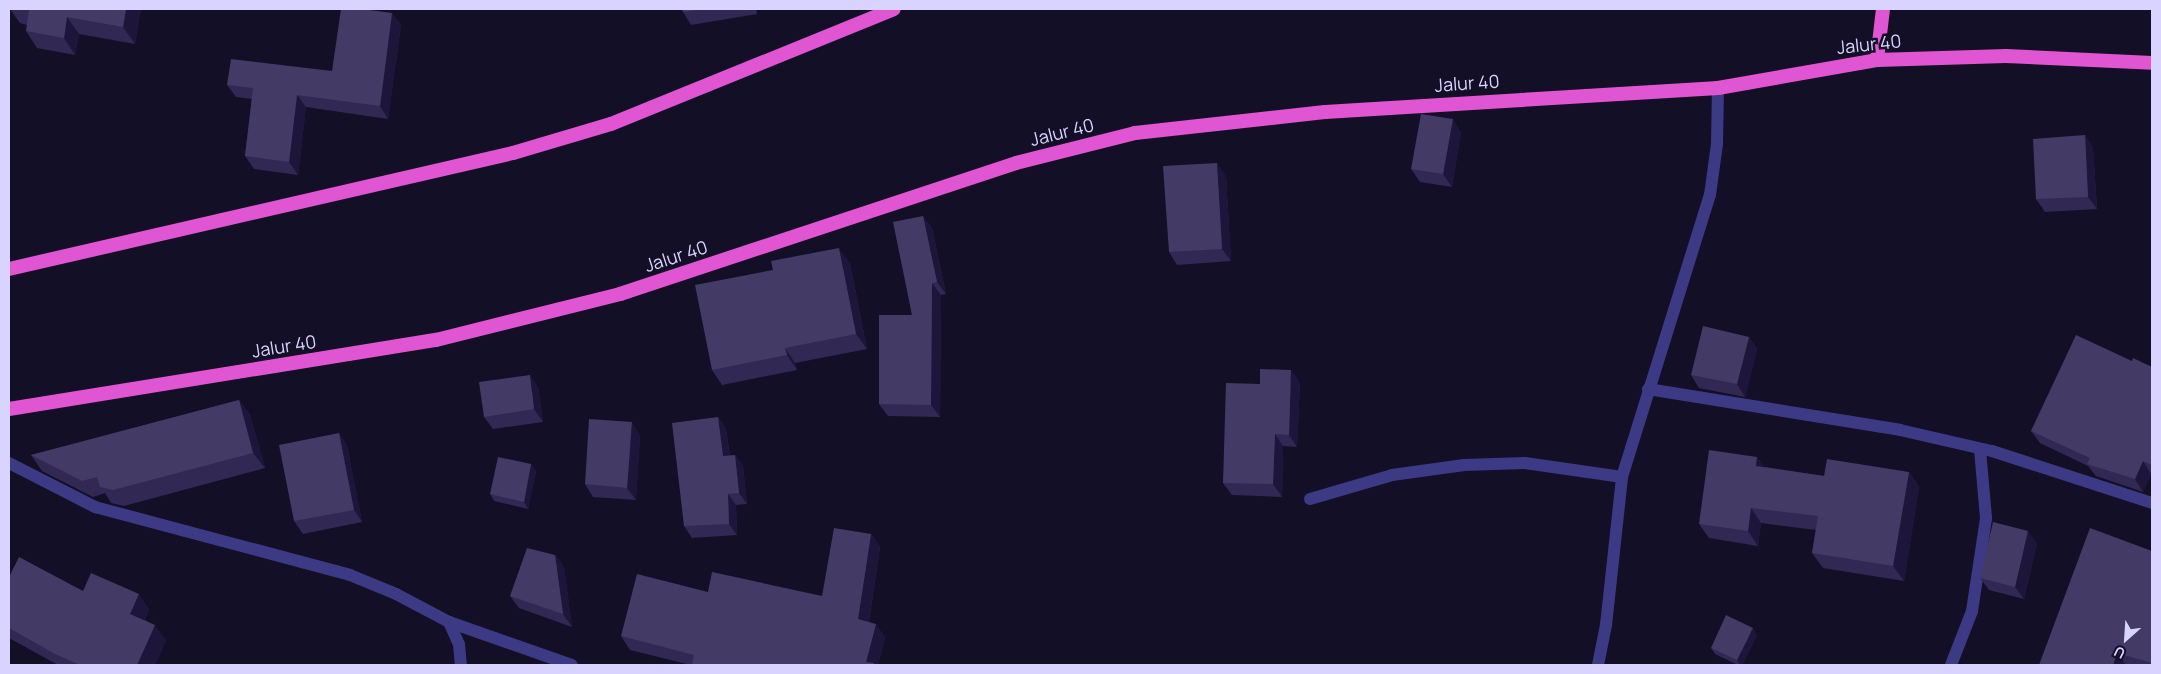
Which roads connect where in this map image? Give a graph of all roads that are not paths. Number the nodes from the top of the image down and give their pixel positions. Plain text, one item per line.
1 (894, 9) edge
2 (1883, 9) edge
3 (1877, 60) junction
4 (2152, 63) edge
5 (1718, 88) junction
6 (9, 269) edge
7 (1648, 389) junction
8 (9, 409) edge
9 (1980, 449) junction
10 (9, 463) edge
11 (1622, 477) junction
12 (1310, 499) dead end
13 (2152, 503) edge
14 (449, 622) junction
15 (461, 665) edge
16 (572, 665) edge
17 (1598, 665) edge
18 (1951, 665) edge

1 - 6 highway
2 - 3 highway
3 - 4 highway, Jalur 40
3 - 5 highway, Jalur 40
5 - 7 street
5 - 8 highway, Jalur 40
7 - 9 street
7 - 11 street
9 - 13 street
9 - 18 street
10 - 14 street
11 - 12 street
11 - 17 street
14 - 15 street
14 - 16 street

